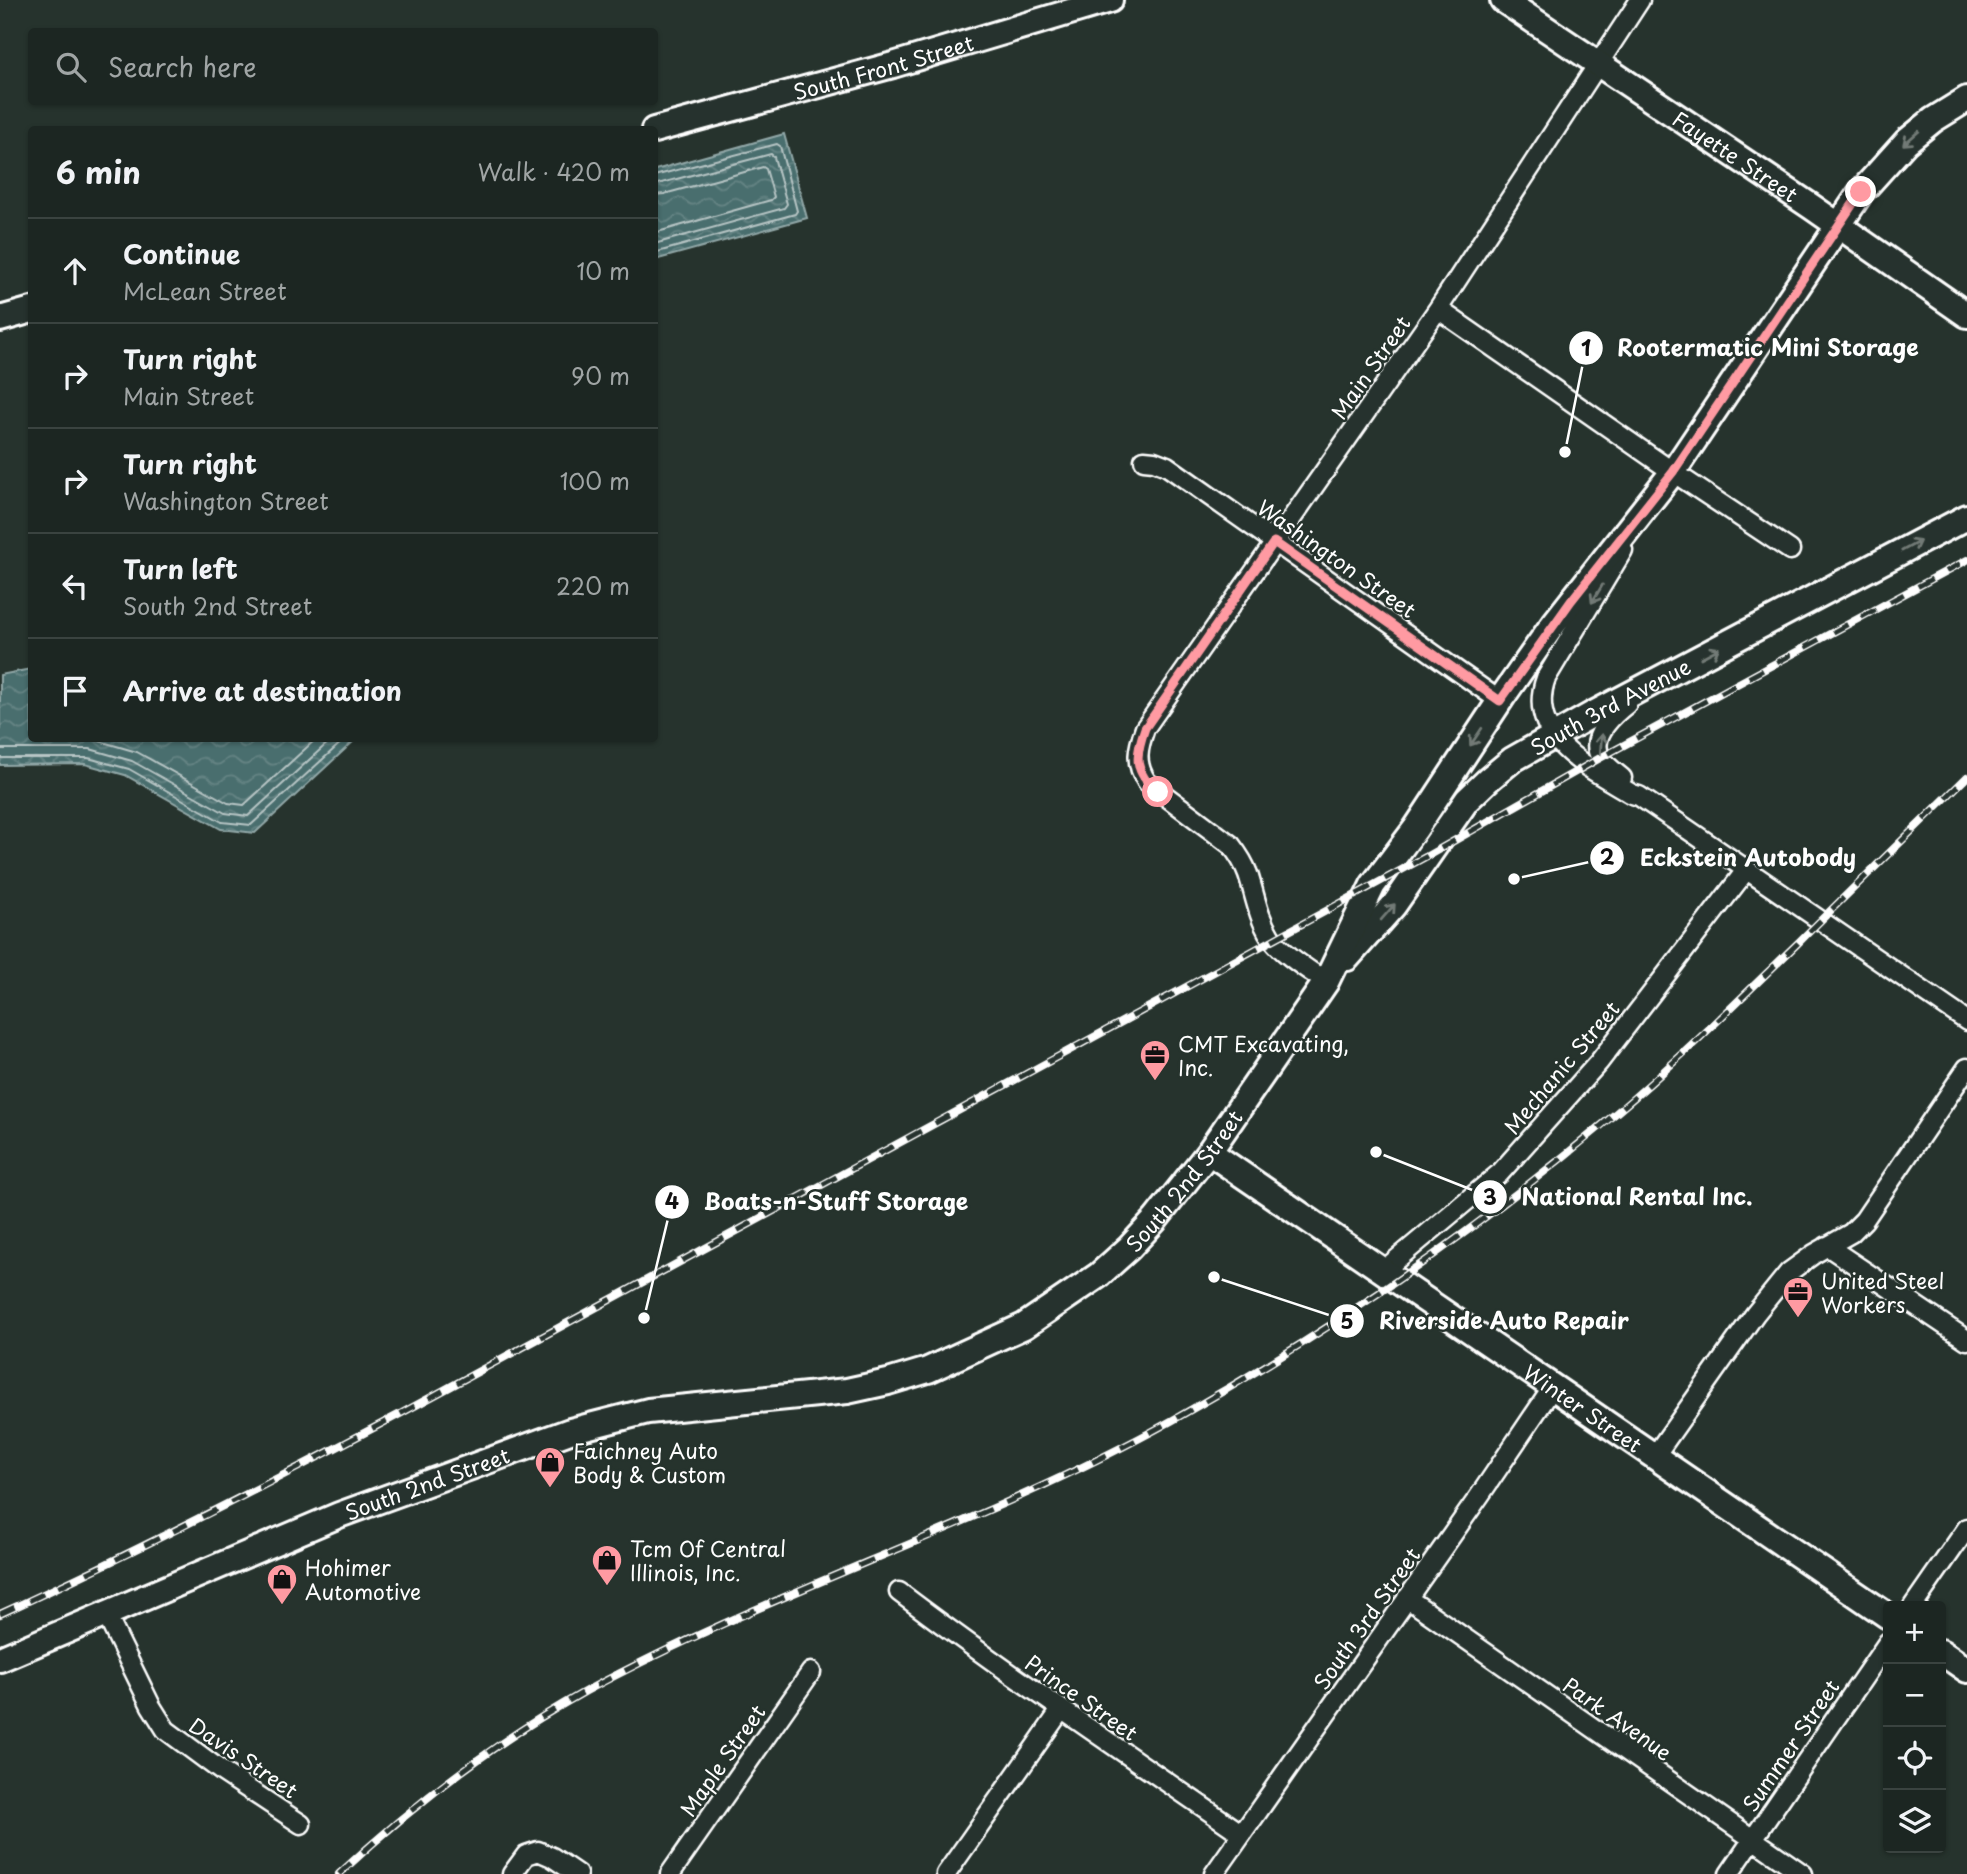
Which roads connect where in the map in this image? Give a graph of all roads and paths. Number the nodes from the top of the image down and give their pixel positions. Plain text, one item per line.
1 (1110, 0) edge
2 (1503, 0) edge
3 (1640, 0) edge
4 (1599, 65) junction
5 (1967, 99) edge
6 (658, 129) edge
7 (1839, 226) junction
8 (1438, 309) junction
9 (28, 311) edge
10 (1967, 315) edge
11 (0, 319) edge
12 (1144, 460) dead end
13 (1673, 472) junction
14 (1657, 494) junction
15 (1967, 517) edge
16 (1274, 542) junction
17 (1790, 550) dead end
18 (1655, 682) junction
19 (1500, 701) junction
20 (1553, 735) junction
21 (1639, 796) junction
22 (1747, 869) junction
23 (1326, 982) junction
24 (1967, 1021) edge
25 (1967, 1068) edge
26 (1209, 1152) junction
27 (1827, 1246) junction
28 (1384, 1270) junction
29 (1967, 1340) edge
30 (1553, 1387) junction
31 (1654, 1457) junction
32 (1967, 1528) edge
33 (899, 1592) dead end
34 (1407, 1598) junction
35 (1916, 1601) edge
36 (1883, 1613) edge
37 (106, 1614) junction
38 (1883, 1649) edge
39 (1946, 1655) edge
40 (0, 1659) edge
41 (1967, 1670) edge
42 (811, 1672) dead end
43 (1061, 1710) junction
44 (302, 1824) dead end
45 (1242, 1834) junction
46 (1753, 1840) junction
47 (512, 1874) edge
48 (577, 1874) edge
49 (670, 1874) edge
50 (946, 1874) edge
51 (1214, 1874) edge
52 (1729, 1874) edge
53 (1802, 1874) edge

1 - 6 main road, South Front Street
2 - 4 main road, Fayette Street
3 - 4 street, Main Street
4 - 7 main road, Fayette Street
4 - 8 street, Main Street
5 -> 7 main road, South 2nd Street
7 - 10 main road, Fayette Street
7 - 13 main road, South 2nd Street
8 - 13 street
8 - 16 street, Main Street
9 - 11 main road
12 - 16 street, Washington Street
13 - 14 main road, South 2nd Street
13 - 17 street
14 - 19 main road, South 2nd Street
14 -> 20 street
18 -> 15 main road, South 3rd Avenue
16 - 19 street, Washington Street
16 - 23 street, Main Street
18 - 20 main road, South 3rd Avenue
21 -> 18 street
19 -> 23 main road, South 2nd Street
20 - 21 street
23 -> 20 main road, South 3rd Avenue
21 - 22 street
22 - 24 street
22 - 28 street, Mechanic Street
23 - 26 main road, South 2nd Street
25 - 27 street
26 - 28 main road, Winter Street
26 - 37 main road, South 2nd Street
27 - 29 street
27 - 31 street
28 - 30 main road, Winter Street
30 - 31 main road, Winter Street
30 - 34 street, South 3rd Street
31 - 36 main road, Winter Street
32 - 35 street
33 - 43 street, Prince Street
34 - 45 street, South 3rd Street
34 - 46 street, Park Avenue
37 - 40 main road, South 2nd Street
37 - 44 street, Davis Street
38 - 46 street, Summer Street
39 - 41 main road
42 - 49 street, Maple Street
43 - 45 street, Prince Street
43 - 50 street
45 - 51 street, South 3rd Street
46 - 52 street, Summer Street
46 - 53 street, Park Avenue
47 - 48 street

